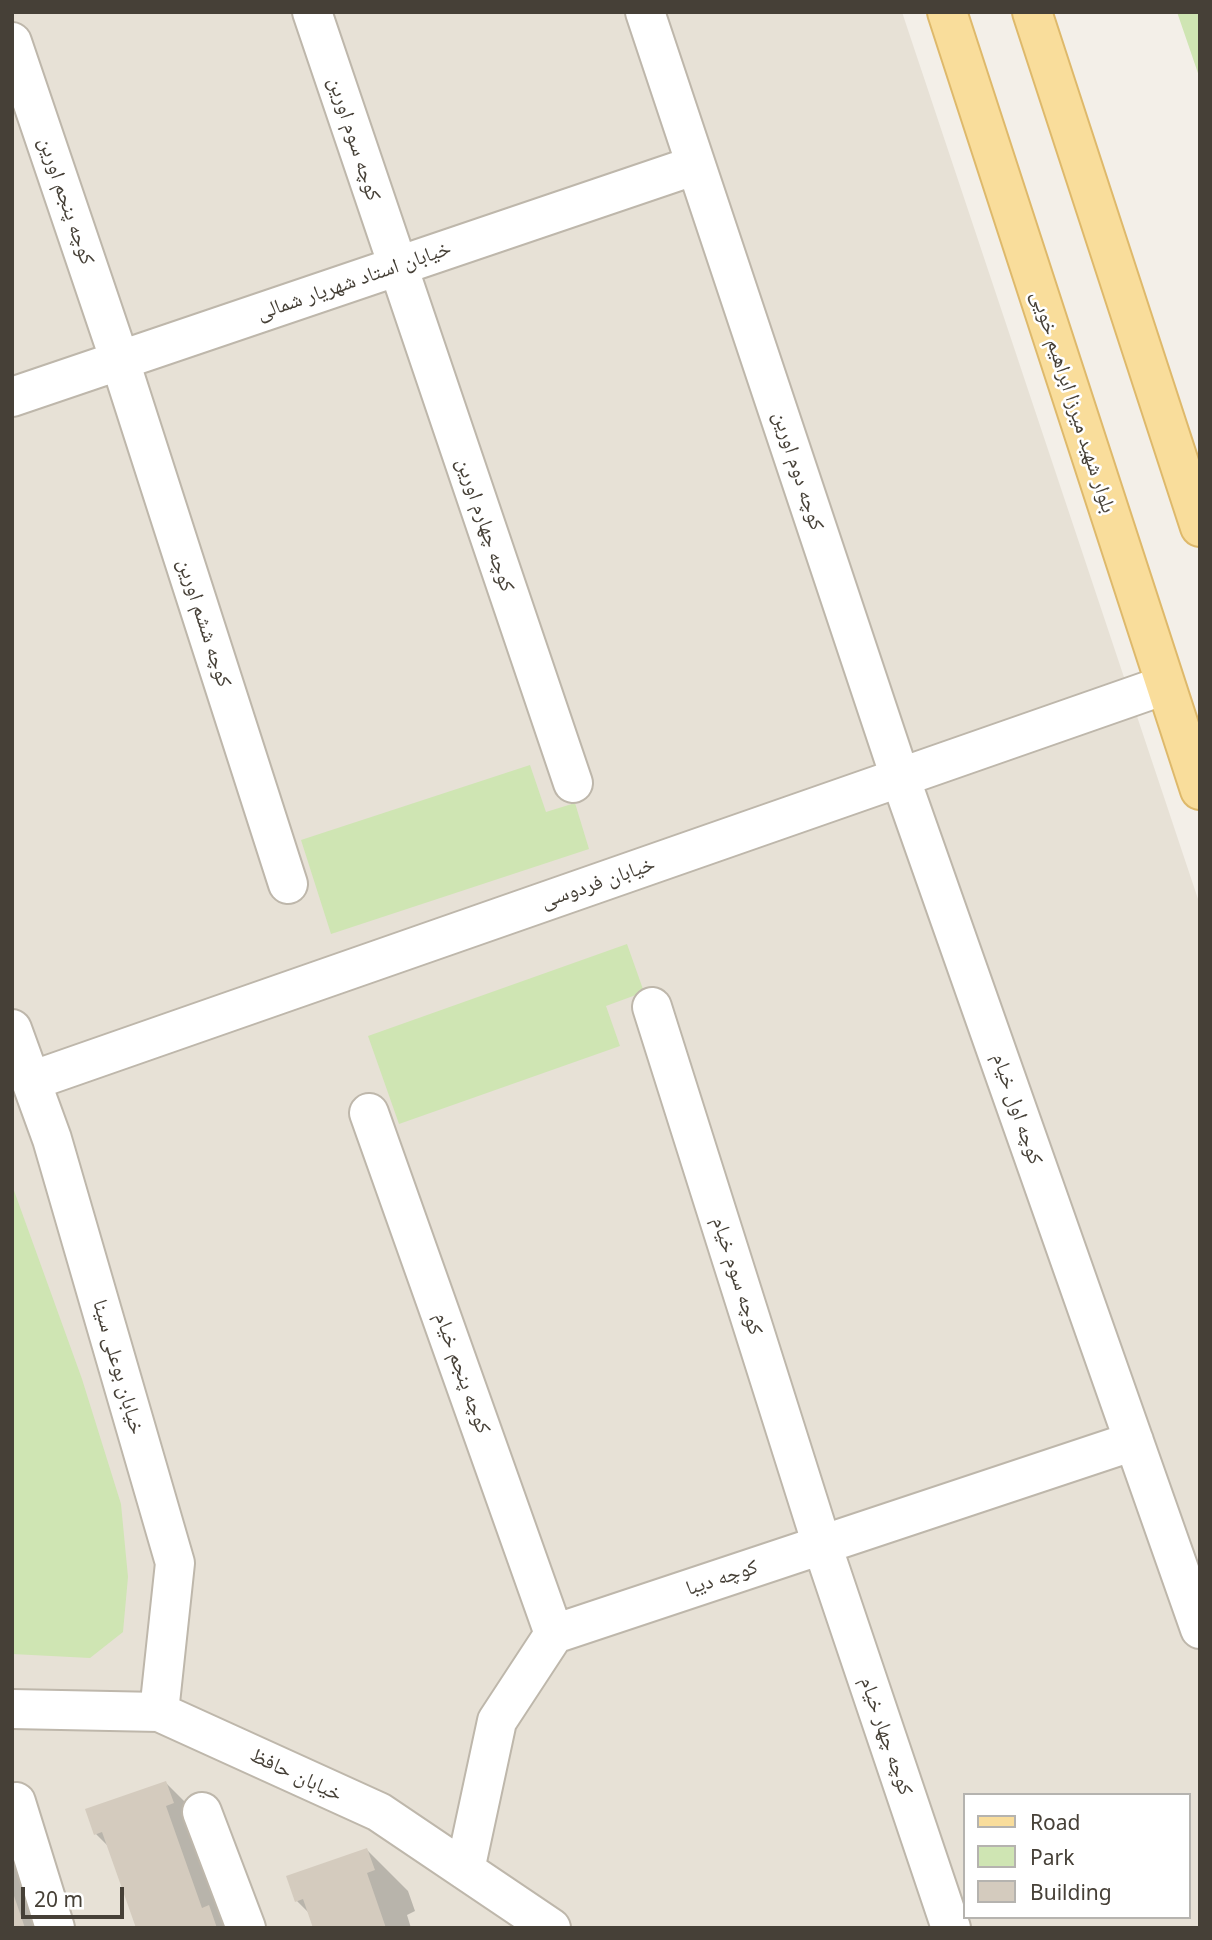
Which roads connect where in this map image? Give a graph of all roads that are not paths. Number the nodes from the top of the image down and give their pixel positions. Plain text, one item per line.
1 (312, 12) edge
2 (645, 12) edge
3 (947, 12) edge
4 (1032, 12) edge
5 (12, 42) edge
6 (696, 165) junction
7 (397, 267) junction
8 (120, 361) junction
9 (12, 397) edge
10 (1200, 527) edge
11 (1165, 685) junction
12 (900, 777) junction
13 (573, 783) dead end
14 (1200, 790) edge
15 (288, 884) dead end
16 (652, 1007) dead end
17 (12, 1029) edge
18 (31, 1081) junction
19 (369, 1113) dead end
20 (1134, 1441) junction
21 (821, 1545) junction
22 (1200, 1629) edge
23 (554, 1634) junction
24 (12, 1709) edge
25 (159, 1712) junction
26 (16, 1802) dead end
27 (202, 1812) dead end
28 (466, 1870) junction
29 (548, 1927) edge
30 (55, 1928) edge
31 (246, 1928) edge
32 (951, 1928) edge

1 - 7 street, کوچه سوم اورین
2 - 6 street, کوچه دوم اورین
3 - 11 main road, بلوار شهید میرزا ابراهیم خویی
4 - 10 main road
5 - 8 street, کوچه پنجم اورین
6 - 7 street, خیابان استاد شهریار شمالی
6 - 12 street, کوچه دوم اورین
7 - 8 street, خیابان استاد شهریار شمالی
7 - 13 street, کوچه چهارم اورین
8 - 9 street, خیابان استاد شهریار شمالی
8 - 15 street, کوچه ششم اورین
11 - 12 street, خیابان فردوسی
11 - 14 main road, بلوار شهید میرزا ابراهیم خویی
12 - 18 street, خیابان فردوسی
12 - 20 street, کوچه اول خیام
16 - 21 street, کوچه سوم خیام
17 - 18 street, خیابان بوعلی سینا
18 - 25 street, خیابان بوعلی سینا
19 - 23 street, کوچه پنجم خیام
20 - 21 street, کوچه دیبا
20 - 22 street, کوچه اول خیام
21 - 23 street, کوچه دیبا
21 - 32 street, کوچه چهار خیام
23 - 28 street
24 - 25 street, خیابان حافظ
25 - 28 street, خیابان حافظ
26 - 30 street
27 - 31 street
28 - 29 street, خیابان حافظ

